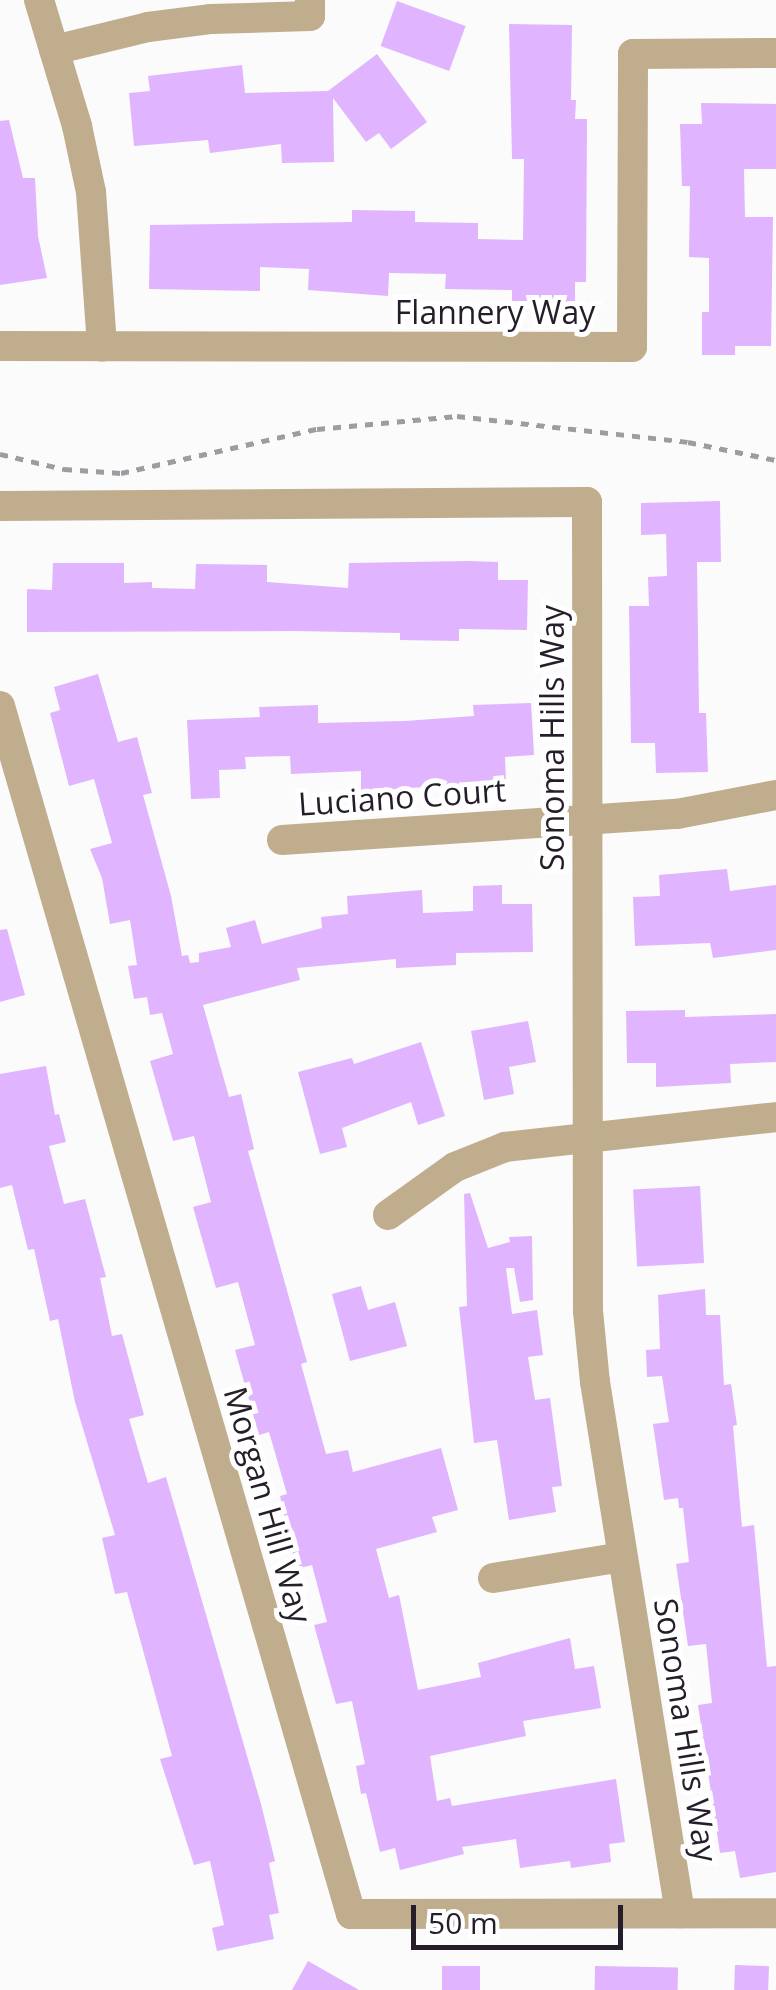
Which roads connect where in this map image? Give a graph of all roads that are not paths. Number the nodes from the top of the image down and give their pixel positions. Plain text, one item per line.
1 (38, 0) edge
2 (310, 0) edge
3 (54, 50) junction
4 (776, 54) edge
5 (0, 346) edge
6 (102, 347) junction
7 (0, 506) edge
8 (0, 706) edge
9 (776, 796) edge
10 (586, 820) junction
11 (282, 840) dead end
12 (776, 1116) edge
13 (587, 1136) junction
14 (388, 1215) dead end
15 (622, 1557) junction
16 (493, 1578) dead end
17 (776, 1912) edge
18 (680, 1913) junction

1 - 3 street
2 - 3 street
3 - 6 street
4 - 6 street, Flannery Way
5 - 6 street
7 - 10 street, Sonoma Hills Way
8 - 18 street, Morgan Hill Way
9 - 10 street, Luciano Court
10 - 11 street, Luciano Court
10 - 13 street, Sonoma Hills Way
12 - 13 street
13 - 14 street
13 - 15 street, Sonoma Hills Way
15 - 16 street
15 - 18 street, Sonoma Hills Way
17 - 18 street, Morgan Hill Way

